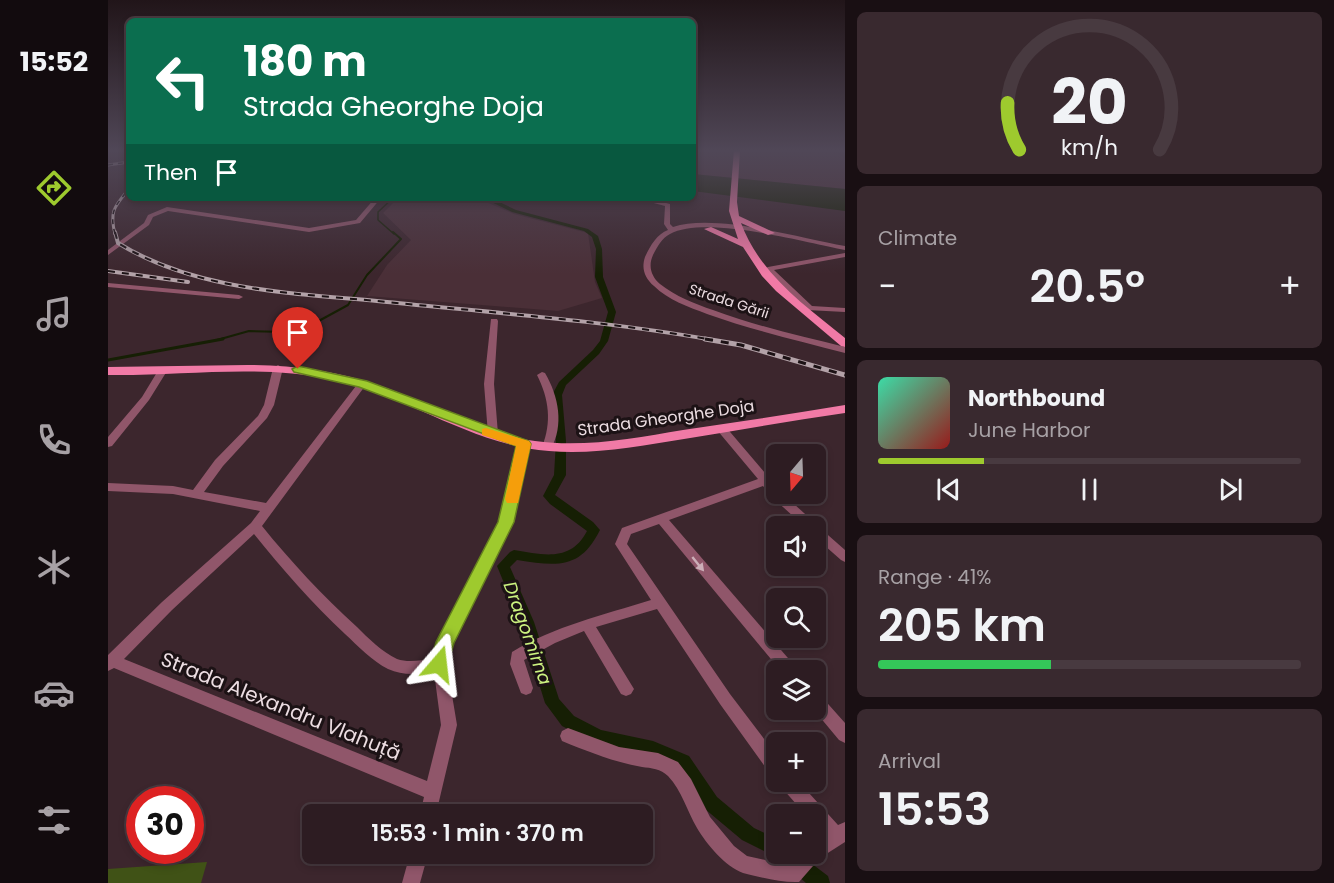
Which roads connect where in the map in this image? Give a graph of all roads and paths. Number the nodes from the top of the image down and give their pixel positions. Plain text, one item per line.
1 (735, 191) edge
2 (376, 201) edge
3 (651, 201) edge
4 (734, 217) junction
5 (706, 227) junction
6 (739, 229) junction
7 (672, 230) junction
8 (771, 234) junction
9 (744, 245) junction
10 (108, 253) edge
11 (845, 254) edge
12 (108, 285) edge
13 (239, 297) dead end
14 (845, 310) edge
15 (494, 321) dead end
16 (845, 344) edge
17 (845, 350) edge
18 (278, 368) junction
19 (162, 371) junction
20 (110, 372) edge
21 (542, 375) dead end
22 (362, 384) junction
23 (845, 409) edge
24 (721, 428) junction
25 (493, 435) junction
26 (108, 444) edge
27 (524, 444) junction
28 (550, 447) junction
29 (765, 481) junction
30 (108, 487) edge
31 (197, 493) junction
32 (268, 508) junction
33 (801, 516) edge
34 (661, 518) junction
35 (255, 526) junction
36 (826, 540) edge
37 (845, 557) edge
38 (661, 602) junction
39 (588, 626) junction
40 (780, 660) edge
41 (111, 663) edge
42 (439, 664) junction
43 (526, 688) dead end
44 (626, 689) dead end
45 (826, 713) edge
46 (845, 735) edge
47 (568, 736) dead end
48 (766, 754) edge
49 (433, 792) junction
50 (798, 792) edge
51 (430, 804) edge
52 (840, 834) edge
53 (826, 844) edge
54 (416, 864) edge
55 (802, 864) edge
56 (411, 883) edge

1 - 4 main road
2 - 10 street
3 - 7 street
4 - 5 main road
4 - 6 main road
4 - 8 main road
5 - 6 street
5 - 7 street
5 - 9 main road
6 - 8 street
6 - 9 main road
7 - 17 street, Strada Gării
8 - 9 main road
8 - 11 street
9 - 16 main road
11 - 14 street
12 - 13 street
15 - 25 street
18 - 19 main road, Strada Gheorghe Doja
18 - 22 main road, Strada Gheorghe Doja
18 - 31 street
19 - 20 main road, Strada Gheorghe Doja
19 - 26 street
21 - 28 street
22 - 25 main road, Strada Gheorghe Doja
22 - 32 street
23 - 24 main road, Strada Gheorghe Doja
24 - 28 main road, Strada Gheorghe Doja
24 - 29 street
25 - 27 main road, Strada Gheorghe Doja
27 - 28 main road, Strada Gheorghe Doja
27 - 42 street
29 - 33 street
29 - 34 street
30 - 31 street
31 - 32 street
32 - 35 street
34 - 38 street
34 -> 40 street
35 - 41 street
35 - 42 street
36 - 37 street
38 - 39 street
38 - 48 street
39 - 43 street
39 - 44 street
41 - 49 street, Strada Alexandru Vlahuță
42 - 49 street
45 - 46 street
47 - 55 street
49 - 51 street
50 - 52 street
52 - 53 street
54 - 56 street

